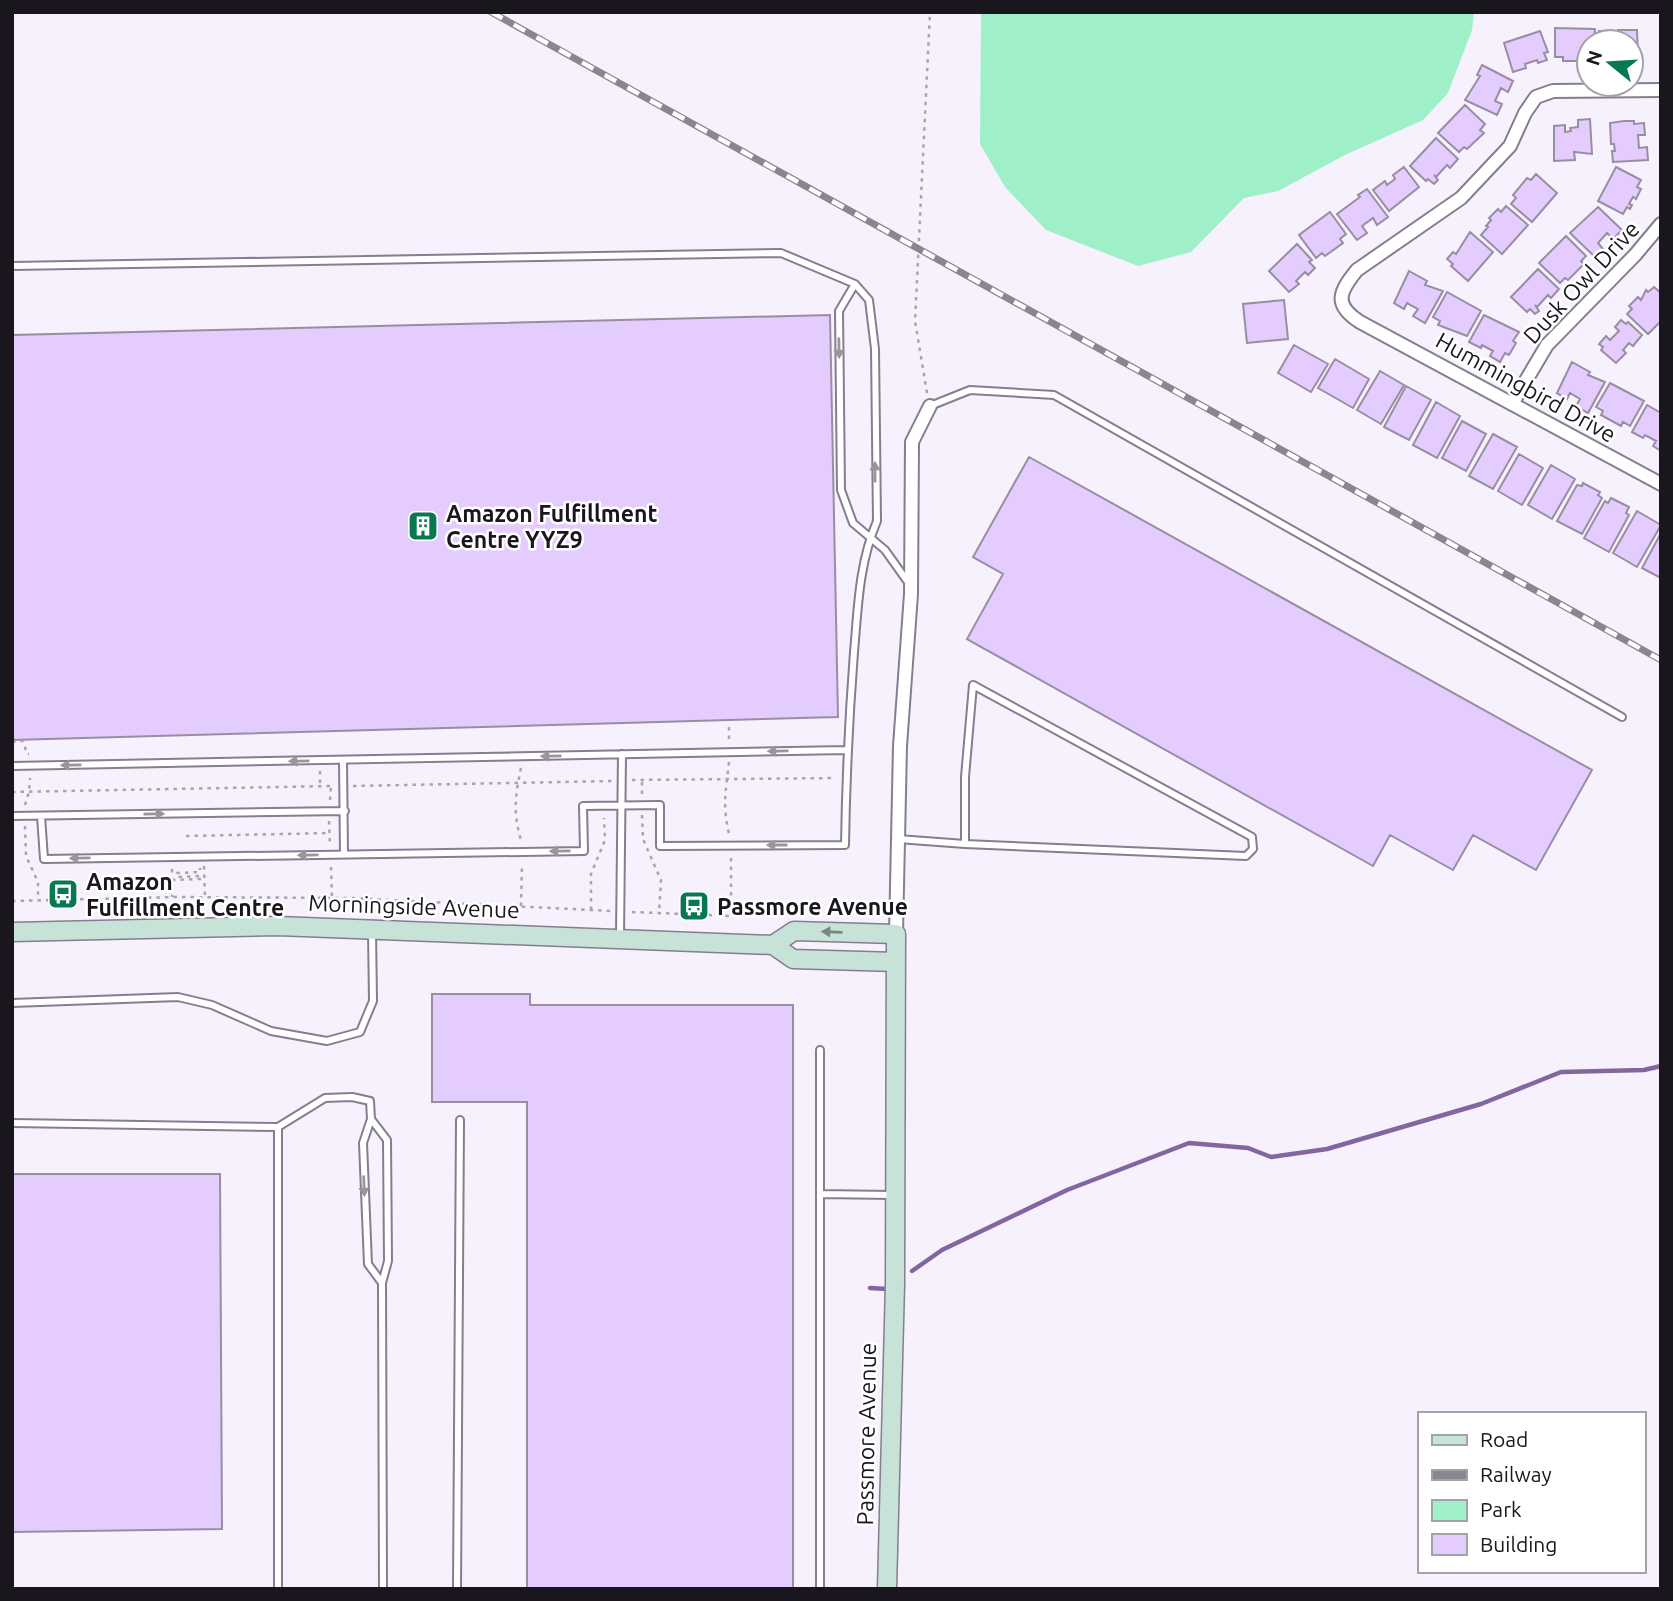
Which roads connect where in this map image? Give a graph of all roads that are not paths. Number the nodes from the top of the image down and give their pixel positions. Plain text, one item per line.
1 (1661, 90) edge
2 (1661, 224) edge
3 (12, 266) edge
4 (855, 284) junction
5 (1512, 404) junction
6 (930, 406) joint
7 (1661, 484) edge
8 (869, 539) junction
9 (911, 586) junction
10 (1622, 717) dead end
11 (846, 750) junction
12 (622, 754) junction
13 (344, 760) junction
14 (12, 766) edge
15 (621, 806) junction
16 (345, 811) junction
17 (12, 816) edge
18 (41, 816) junction
19 (898, 839) junction
20 (965, 844) junction
21 (344, 854) junction
22 (372, 929) junction
23 (12, 932) edge
24 (896, 934) junction
25 (620, 939) junction
26 (773, 945) junction
27 (896, 962) junction
28 (12, 1003) edge
29 (820, 1050) dead end
30 (371, 1119) junction
31 (460, 1120) dead end
32 (12, 1124) edge
33 (278, 1127) junction
34 (820, 1194) junction
35 (895, 1195) junction
36 (382, 1283) junction
37 (278, 1589) edge
38 (383, 1589) edge
39 (457, 1589) edge
40 (820, 1589) edge
41 (887, 1589) edge

1 - 5 street, Hummingbird Drive
2 - 5 street, Dusk Owl Drive
3 - 4 lane
8 -> 4 lane
4 -> 8 lane
5 - 7 street, Hummingbird Drive
6 - 9 street, Passmore Avenue
6 - 10 lane
8 - 9 lane
8 - 11 lane
9 - 19 street, Passmore Avenue
11 -> 12 lane
11 -> 15 lane
12 -> 13 lane
12 - 15 lane
13 -> 14 lane
13 - 16 lane
15 -> 21 lane
15 - 25 lane
18 -> 16 lane
16 - 21 lane
17 - 18 lane
21 -> 18 lane
19 - 20 lane
19 - 24 street, Passmore Avenue
20 - 20 lane
22 - 23 main road, Morningside Avenue
22 - 25 main road, Morningside Avenue
22 - 28 lane
24 -> 26 main road, Morningside Avenue
24 - 27 main road, Passmore Avenue
25 - 26 main road, Morningside Avenue
26 - 27 main road, Morningside Avenue
27 - 35 main road, Passmore Avenue
29 - 34 lane
30 - 33 lane
30 -> 36 lane
30 - 36 lane
31 - 39 lane
32 - 33 lane
33 - 37 lane
34 - 35 lane
34 - 40 lane
35 - 41 main road, Passmore Avenue
36 - 38 lane

